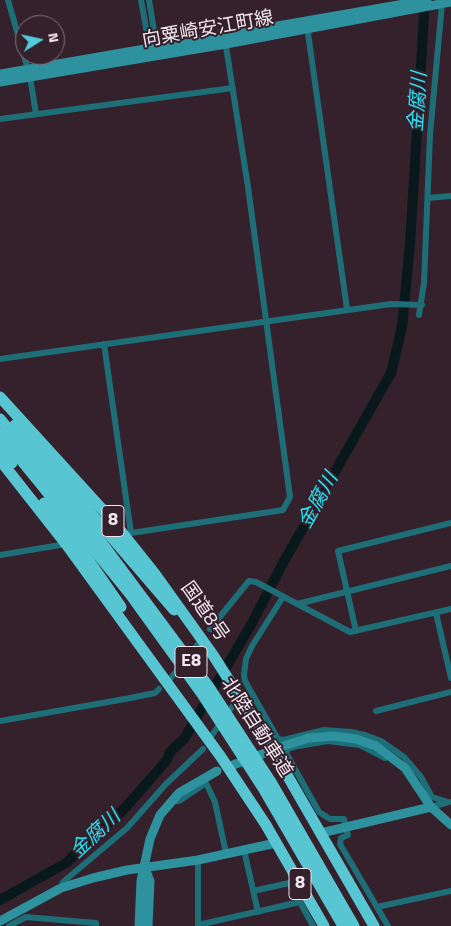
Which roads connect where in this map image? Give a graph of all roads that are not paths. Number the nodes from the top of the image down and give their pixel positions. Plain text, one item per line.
1 (8, 0) edge
2 (141, 0) edge
3 (149, 0) edge
4 (427, 0) edge
5 (446, 3) edge
6 (404, 8) junction
7 (307, 26) junction
8 (225, 40) junction
9 (154, 51) junction
10 (28, 73) junction
11 (0, 74) edge
12 (0, 82) edge
13 (233, 88) junction
14 (36, 114) junction
15 (0, 119) edge
16 (451, 196) edge
17 (428, 198) junction
18 (420, 305) junction
19 (347, 309) junction
20 (419, 316) dead end
21 (266, 321) junction
22 (104, 344) junction
23 (0, 359) edge
24 (0, 387) edge
25 (0, 398) edge
26 (0, 409) edge
27 (0, 419) edge
28 (0, 434) edge
29 (0, 448) edge
30 (56, 457) junction
31 (0, 460) edge
32 (451, 523) edge
33 (129, 536) junction
34 (66, 544) junction
35 (0, 554) edge
36 (451, 566) edge
37 (347, 591) junction
38 (282, 596) junction
39 (297, 604) junction
40 (451, 609) edge
41 (436, 613) junction
42 (210, 629) dead end
43 (195, 630) junction
44 (356, 631) junction
45 (198, 644) dead end
46 (451, 678) edge
47 (170, 679) dead end
48 (159, 689) dead end
49 (451, 692) edge
50 (176, 697) junction
51 (237, 700) dead end
52 (376, 711) dead end
53 (0, 721) edge
54 (207, 734) junction
55 (280, 747) dead end
56 (203, 748) dead end
57 (265, 753) dead end
58 (400, 760) junction
59 (232, 765) dead end
60 (217, 771) dead end
61 (449, 802) edge
62 (169, 803) junction
63 (431, 807) junction
64 (451, 826) edge
65 (346, 827) junction
66 (321, 833) junction
67 (276, 843) junction
68 (244, 850) junction
69 (226, 852) junction
70 (198, 860) junction
71 (144, 868) junction
72 (349, 882) junction
73 (60, 888) junction
74 (253, 891) junction
75 (451, 891) edge
76 (300, 902) junction
77 (377, 907) junction
78 (258, 912) junction
79 (0, 921) edge
80 (57, 923) edge
81 (14, 925) edge
82 (96, 926) edge
83 (140, 926) edge
84 (148, 926) edge
85 (198, 926) edge
86 (313, 926) edge
87 (324, 926) edge
88 (343, 926) edge
89 (354, 926) edge
90 (370, 926) edge
91 (374, 926) edge
92 (388, 926) edge

1 - 10 street
2 - 9 street
3 - 9 street
4 - 6 street, 向粟崎安江町線
5 - 6 street, 向粟崎安江町線
5 - 17 street
6 - 7 street, 向粟崎安江町線
7 - 8 street, 向粟崎安江町線
7 - 19 street
8 - 9 street, 向粟崎安江町線
8 - 13 street
9 - 10 street, 向粟崎安江町線
10 - 11 street, 向粟崎安江町線
10 - 12 street, 向粟崎安江町線
10 - 14 street
13 - 14 street
13 - 21 street
14 - 15 street
16 - 17 street
17 - 18 street
18 - 19 street
18 - 20 street
19 - 21 street
21 - 22 street
21 - 33 street
22 - 23 street
22 - 33 street
24 - 30 highway
25 - 30 highway, 国道8号 / 8
26 - 43 highway
27 - 89 highway, 北陸自動車道 / E8, bridge
28 - 88 highway, 北陸自動車道 / E8, bridge
29 - 50 highway
30 - 33 highway, 国道8号 / 8
31 - 34 highway, 8
32 - 37 street
33 - 43 highway, 国道8号 / 8
34 - 35 street
34 - 50 highway, 8
36 - 37 street
37 - 39 street
37 - 44 street
38 - 39 street
38 - 42 street
38 - 58 street
39 - 44 street
40 - 41 street
41 - 44 street
41 - 46 street
43 - 66 highway, 国道8号 / 8
45 - 47 street
48 - 53 street
49 - 52 street
50 - 54 highway, 8
51 - 54 street
54 - 67 highway, 8
55 - 58 street
56 - 73 street
57 - 59 street
58 - 61 street
58 - 63 street
58 - 65 street
60 - 62 street
61 - 63 street
62 - 69 street
62 - 71 street
63 - 64 street
63 - 65 street
65 - 66 street
65 - 77 street
66 - 72 highway, 国道8号 / 8
67 - 68 street
67 - 87 highway, 8
68 - 69 street
68 - 74 street
69 - 70 street
70 - 71 street
70 - 85 street
71 - 73 street
71 - 83 street
71 - 84 street
72 - 90 highway
72 - 91 highway, 国道8号 / 8
73 - 79 street
74 - 76 street
74 - 78 street
75 - 77 street
76 - 78 street
76 - 86 street
77 - 92 street
78 - 85 street
80 - 81 street
80 - 82 street

